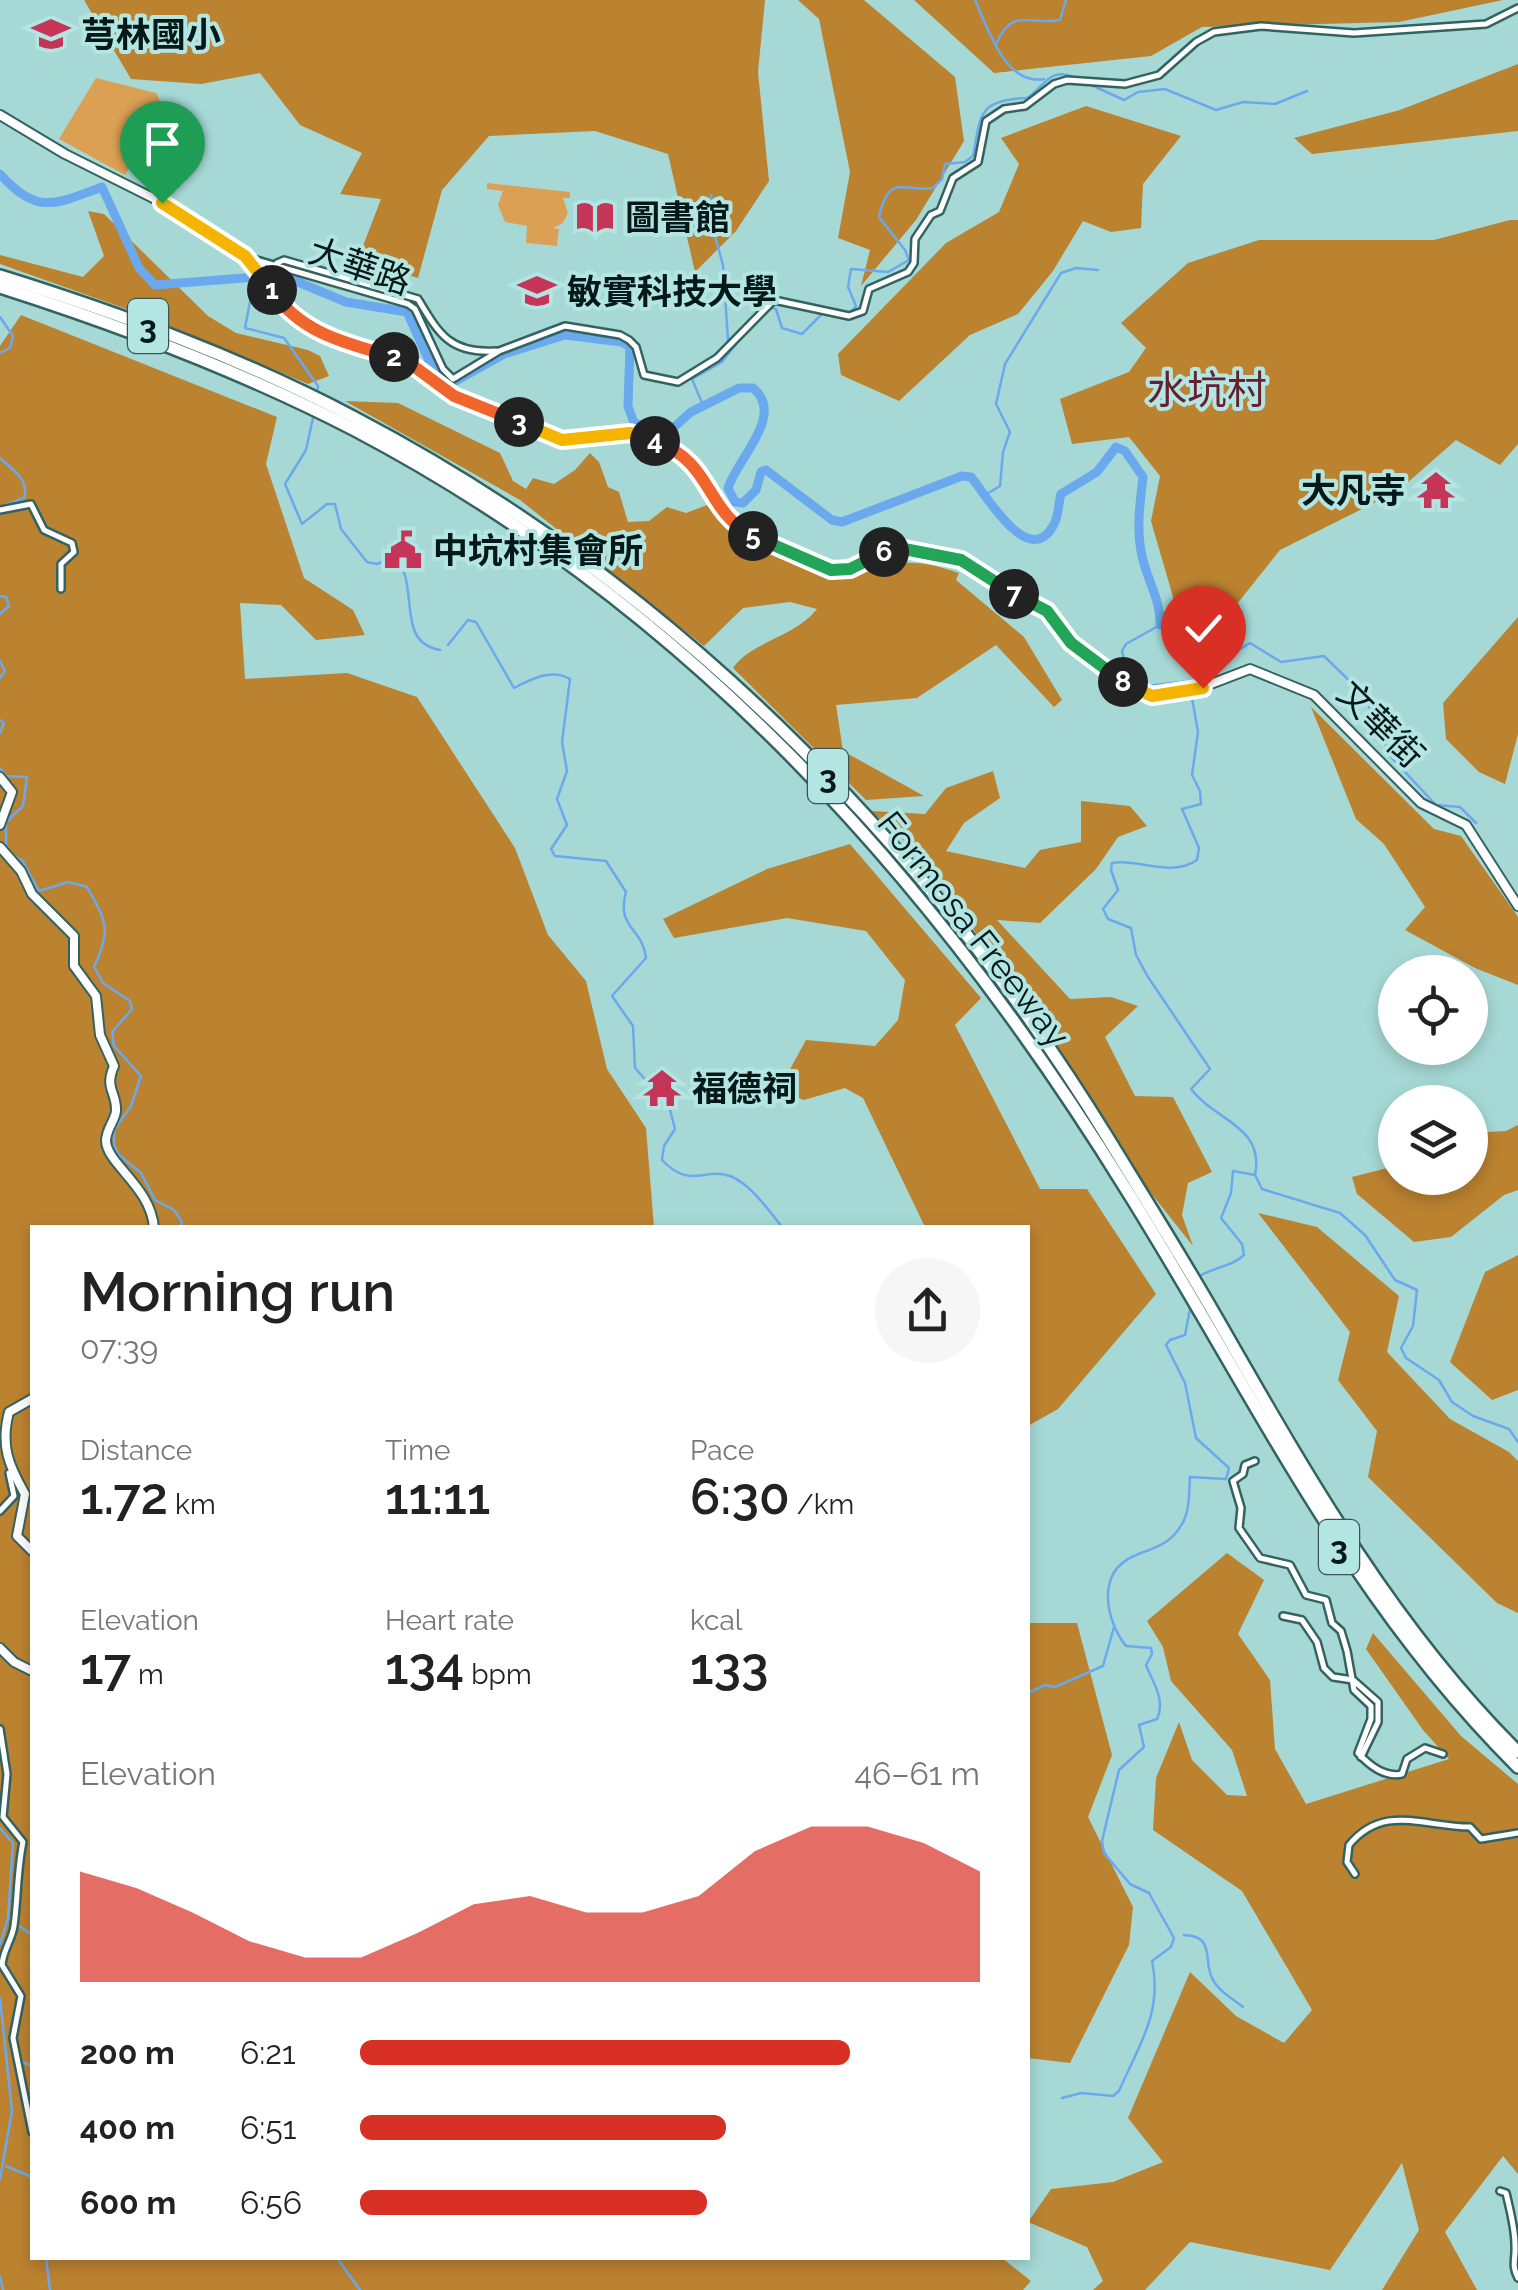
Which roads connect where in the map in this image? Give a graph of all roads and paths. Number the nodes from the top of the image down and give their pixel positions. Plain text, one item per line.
1 (1518, 8) edge
2 (0, 116) edge
3 (245, 256) junction
4 (276, 264) junction
5 (0, 276) edge
6 (0, 287) edge
7 (498, 351) junction
8 (291, 392) junction
9 (357, 425) junction
10 (0, 510) edge
11 (61, 589) dead end
12 (0, 777) edge
13 (0, 825) edge
14 (0, 847) edge
15 (3, 861) edge
16 (1518, 906) edge
17 (153, 1225) edge
18 (30, 1400) edge
19 (1255, 1460) dead end
20 (10, 1472) junction
21 (0, 1511) edge
22 (30, 1550) edge
23 (1283, 1616) dead end
24 (0, 1648) edge
25 (30, 1670) edge
26 (1353, 1680) junction
27 (0, 1729) edge
28 (1518, 1752) edge
29 (1442, 1754) dead end
30 (1518, 1766) edge
31 (1518, 1833) edge
32 (1355, 1874) dead end
33 (30, 2122) edge
34 (1500, 2191) dead end
35 (1518, 2278) edge

1 - 7 street, 大華路
2 - 3 street, 文華街
3 - 4 street, 大華路
3 - 16 street, 文華街
4 - 7 street, 大華路
4 - 7 street, 大華路
5 - 8 highway, Formosa Freeway / 3
6 - 8 highway, Formosa Freeway / 3
8 - 9 highway, Formosa Freeway / 3
9 - 28 highway, Formosa Freeway / 3
9 - 30 highway, Formosa Freeway / 3
10 - 11 street
12 - 13 street
14 - 15 street
15 - 17 street
18 - 20 street
19 - 26 street
20 - 21 street
20 - 22 street
23 - 26 street
24 - 25 street
26 - 29 street
27 - 33 street
31 - 32 street
34 - 35 street

